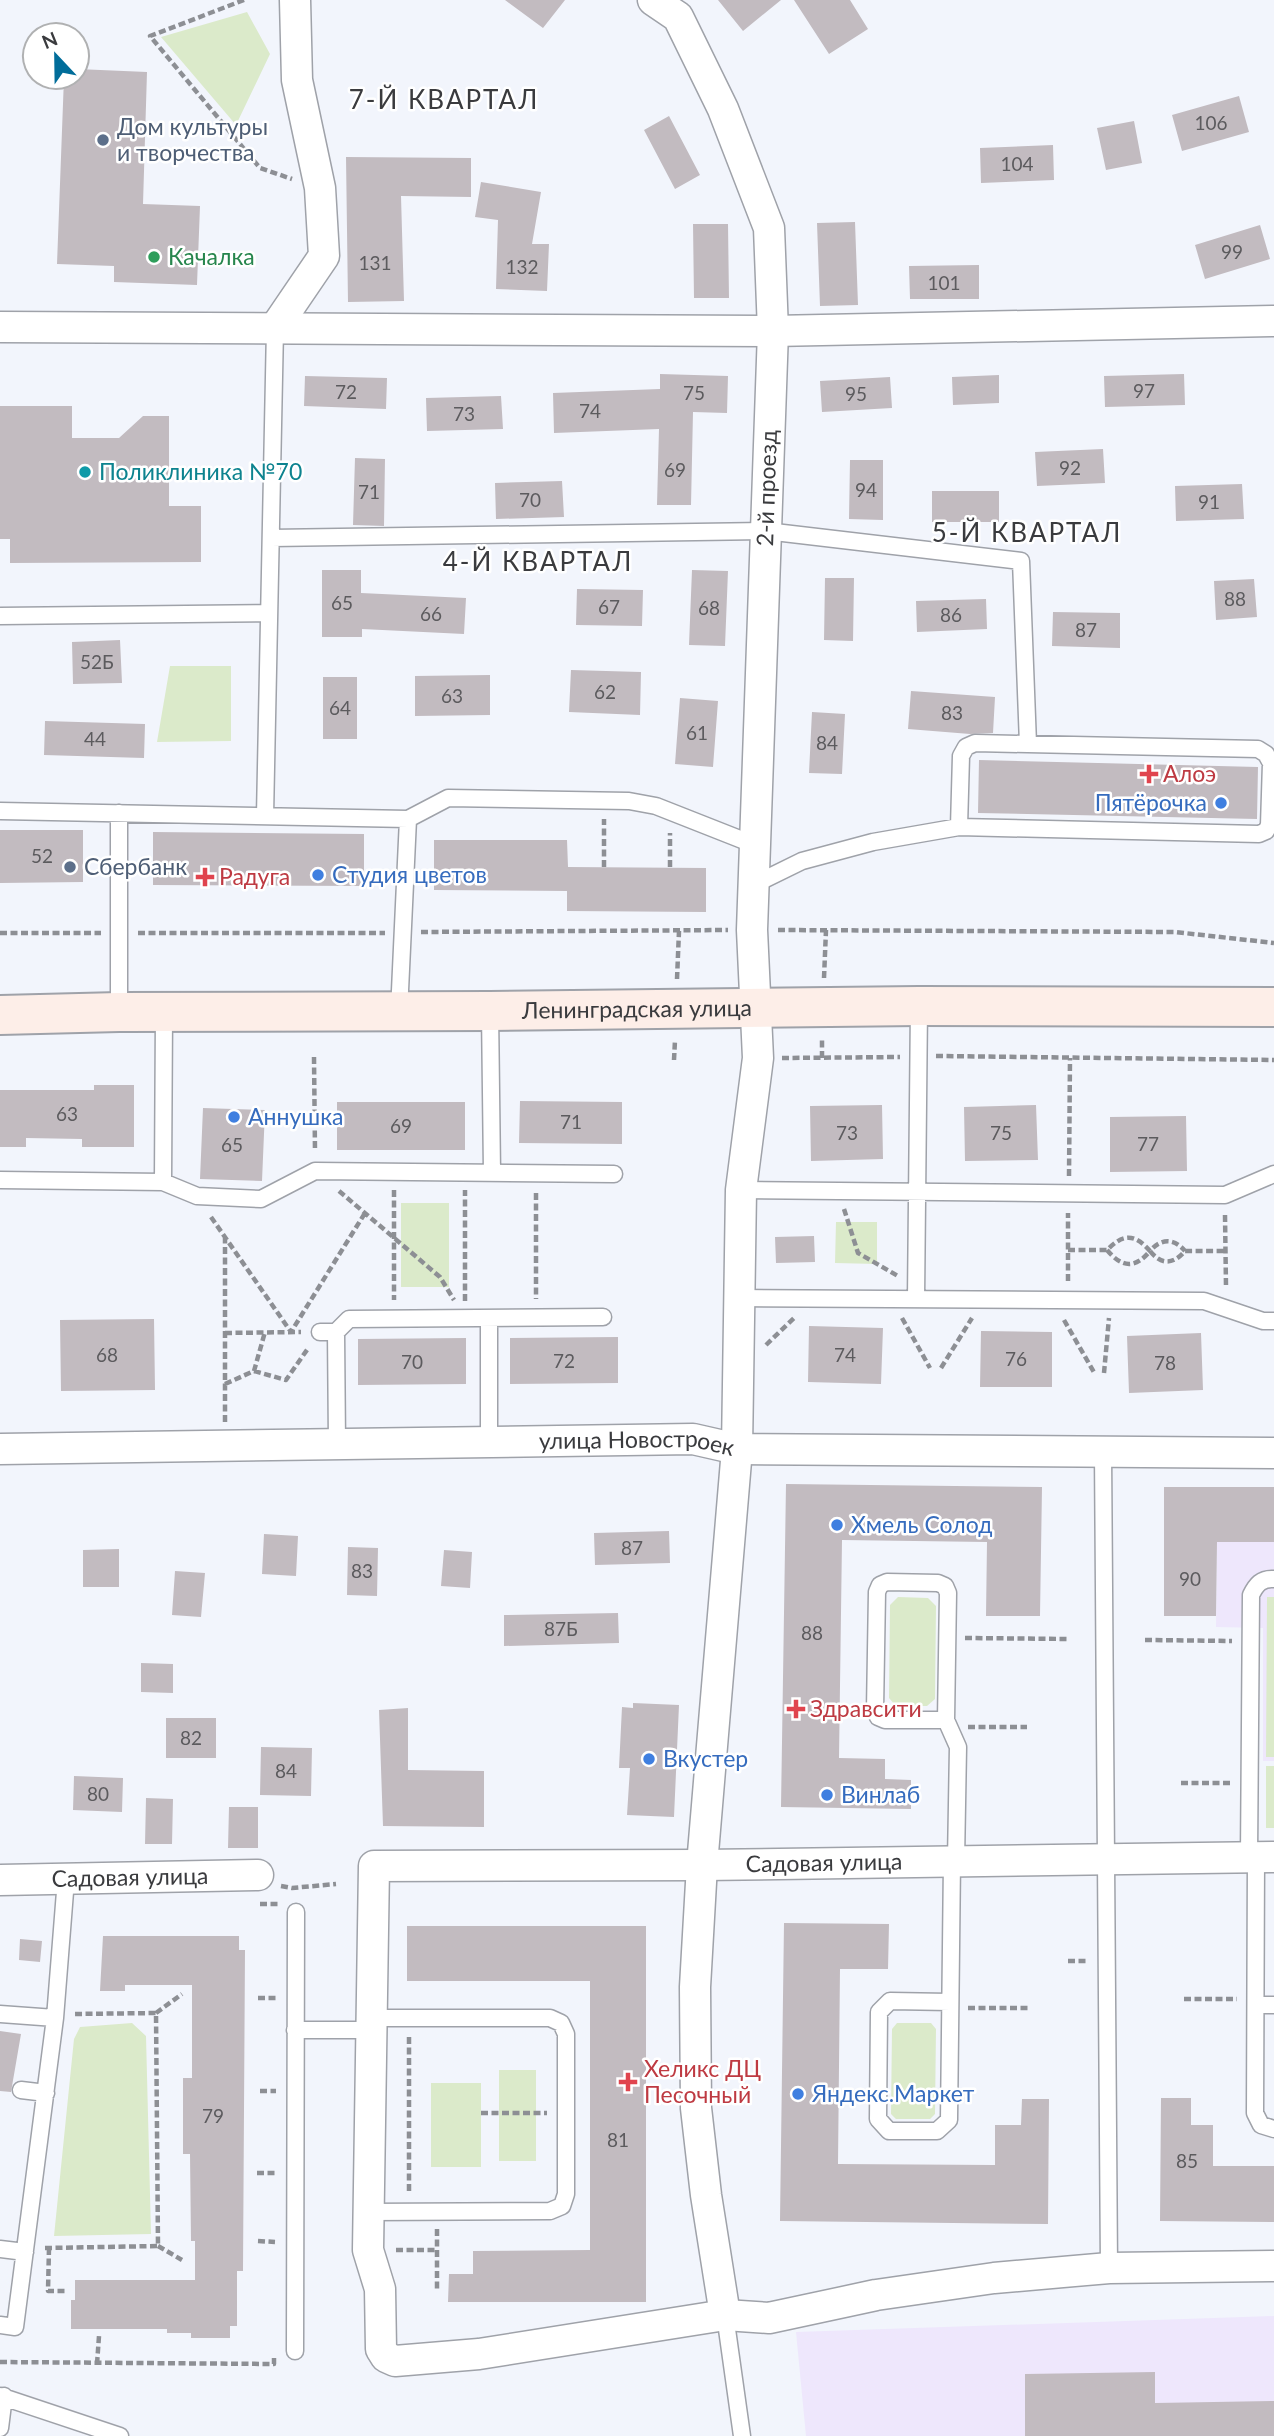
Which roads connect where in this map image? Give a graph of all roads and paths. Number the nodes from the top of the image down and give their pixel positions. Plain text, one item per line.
1 (244, 0) edge
2 (295, 0) edge
3 (653, 0) edge
4 (320, 188) junction
5 (1274, 321) edge
6 (0, 327) edge
7 (275, 328) junction
8 (773, 331) junction
9 (766, 531) junction
10 (271, 538) junction
11 (269, 613) junction
12 (0, 616) edge
13 (1028, 744) junction
14 (604, 800) junction
15 (0, 811) edge
16 (670, 811) junction
17 (119, 813) junction
18 (265, 816) junction
19 (408, 819) junction
20 (959, 827) junction
21 (755, 845) junction
22 (604, 867) dead end
23 (670, 867) dead end
24 (753, 885) junction
25 (679, 931) dead end
26 (1274, 943) edge
27 (824, 981) dead end
28 (677, 982) dead end
29 (919, 1006) junction
30 (1274, 1007) edge
31 (757, 1008) junction
32 (490, 1011) junction
33 (119, 1012) junction
34 (164, 1012) junction
35 (399, 1012) junction
36 (0, 1015) edge
37 (918, 1056) junction
38 (314, 1057) dead end
39 (775, 1058) dead end
40 (1070, 1058) junction
41 (1274, 1060) edge
42 (315, 1171) junction
43 (394, 1171) junction
44 (465, 1172) junction
45 (492, 1172) junction
46 (536, 1173) junction
47 (614, 1174) dead end
48 (1274, 1174) edge
49 (0, 1180) edge
50 (163, 1182) junction
51 (741, 1190) junction
52 (839, 1191) junction
53 (917, 1192) junction
54 (1068, 1194) junction
55 (1225, 1195) junction
56 (197, 1196) junction
57 (365, 1213) junction
58 (225, 1237) junction
59 (394, 1238) junction
60 (1068, 1250) junction
61 (1107, 1250) junction
62 (1150, 1251) junction
63 (1185, 1251) junction
64 (1225, 1251) junction
65 (916, 1292) junction
66 (738, 1298) junction
67 (815, 1299) junction
68 (891, 1299) junction
69 (983, 1300) junction
70 (1060, 1300) junction
71 (1110, 1301) junction
72 (1226, 1309) junction
73 (603, 1317) dead end
74 (465, 1318) junction
75 (489, 1318) junction
76 (536, 1318) junction
77 (394, 1319) junction
78 (1274, 1321) edge
79 (265, 1332) junction
80 (291, 1332) junction
81 (320, 1332) junction
82 (336, 1332) junction
83 (225, 1333) junction
84 (761, 1349) dead end
85 (930, 1368) dead end
86 (941, 1368) dead end
87 (254, 1371) junction
88 (1104, 1373) dead end
89 (1095, 1374) dead end
90 (225, 1384) junction
91 (489, 1442) junction
92 (337, 1444) junction
93 (225, 1446) junction
94 (737, 1449) junction
95 (0, 1450) edge
96 (1103, 1452) junction
97 (1274, 1453) edge
98 (1274, 1578) edge
99 (947, 1637) junction
100 (1069, 1639) dead end
101 (1145, 1640) dead end
102 (1250, 1641) junction
103 (947, 1723) junction
104 (1027, 1727) dead end
105 (1181, 1783) dead end
106 (1249, 1783) junction
107 (1260, 1857) edge
108 (1107, 1859) junction
109 (954, 1861) junction
110 (702, 1865) junction
111 (66, 1879) junction
112 (0, 1880) edge
113 (336, 1884) dead end
114 (257, 1890) junction
115 (289, 1915) joint
116 (182, 1994) dead end
117 (280, 1998) dead end
118 (1184, 1999) dead end
119 (73, 2001) dead end
120 (1256, 2002) junction
121 (950, 2005) junction
122 (1274, 2005) edge
123 (1029, 2008) dead end
124 (280, 2011) dead end
125 (156, 2013) junction
126 (0, 2014) edge
127 (55, 2018) junction
128 (409, 2019) junction
129 (370, 2024) junction
130 (295, 2030) junction
131 (279, 2078) dead end
132 (21, 2090) dead end
133 (278, 2091) dead end
134 (46, 2093) junction
135 (481, 2113) dead end
136 (566, 2113) junction
137 (1274, 2129) edge
138 (277, 2173) dead end
139 (277, 2187) dead end
140 (369, 2211) junction
141 (409, 2211) junction
142 (437, 2211) junction
143 (276, 2242) dead end
144 (158, 2246) junction
145 (42, 2248) dead end
146 (48, 2248) junction
147 (0, 2249) edge
148 (368, 2250) junction
149 (437, 2250) junction
150 (25, 2252) junction
151 (276, 2256) dead end
152 (182, 2260) dead end
153 (1274, 2266) edge
154 (1109, 2268) junction
155 (437, 2289) dead end
156 (65, 2291) dead end
157 (725, 2315) junction
158 (0, 2325) edge
159 (99, 2336) dead end
160 (275, 2351) dead end
161 (295, 2351) dead end
162 (0, 2362) edge
163 (97, 2364) junction
164 (2, 2396) edge
165 (0, 2428) edge
166 (120, 2436) edge
167 (742, 2436) edge

1 - 4 path
2 - 4 street
3 - 8 street, 2-й проезд
4 - 7 street
5 - 8 street
6 - 7 street
7 - 8 street
7 - 10 lane
8 - 9 street, 2-й проезд
9 - 10 lane
9 - 13 lane
9 - 21 street, 2-й проезд
10 - 11 lane
11 - 12 lane
11 - 18 lane
13 - 20 lane
13 - 20 lane
14 - 16 lane
14 - 19 lane
14 - 22 path
15 - 17 lane
16 - 21 lane
16 - 23 path
17 - 18 lane
17 - 33 lane
18 - 19 lane
19 - 35 lane
20 - 24 lane
21 - 24 street, 2-й проезд
24 - 31 street, 2-й проезд
25 - 28 path
26 - 27 path
29 - 30 main road, Ленинградская улица
29 - 31 main road, Ленинградская улица
29 - 37 lane
31 - 32 main road, Ленинградская улица
31 - 51 street, 2-й проезд
32 - 35 main road, Ленинградская улица
32 - 45 lane
33 - 34 main road, Ленинградская улица
33 - 36 main road, Ленинградская улица
34 - 35 main road, Ленинградская улица
34 - 50 lane
37 - 39 path
37 - 40 path
37 - 53 lane
38 - 42 path
40 - 41 path
40 - 54 path
42 - 43 lane
42 - 56 lane
42 - 57 path
43 - 44 lane
43 - 59 path
44 - 45 lane
44 - 74 path
45 - 46 lane
46 - 47 lane
46 - 76 path
48 - 55 lane
49 - 50 lane
50 - 56 lane
51 - 52 lane
51 - 66 street, 2-й проезд
52 - 53 lane
52 - 65 path
53 - 54 lane
53 - 65 lane
54 - 55 lane
54 - 60 path
55 - 64 path
56 - 58 path
57 - 59 path
57 - 80 path
58 - 80 path
58 - 83 path
59 - 74 path
59 - 77 path
60 - 61 path
60 - 70 path
61 - 62 path
61 - 62 path
62 - 63 path
62 - 63 path
63 - 64 path
64 - 72 path
65 - 68 lane
65 - 69 lane
66 - 67 lane
66 - 94 street, 2-й проезд
67 - 68 lane
67 - 84 path
68 - 85 path
69 - 70 lane
69 - 86 path
70 - 71 lane
70 - 89 path
71 - 72 lane
71 - 88 path
72 - 78 lane
73 - 76 lane
74 - 75 lane
74 - 77 lane
75 - 76 lane
75 - 91 lane
77 - 82 lane
79 - 80 path
79 - 83 path
79 - 87 path
80 - 81 path
81 - 82 lane
81 - 87 path
82 - 92 lane
83 - 90 path
87 - 90 path
90 - 93 path
91 - 92 street, улица Новостроек
91 - 94 street, улица Новостроек
92 - 93 street, улица Новостроек
93 - 95 street, улица Новостроек
94 - 96 street, улица Новостроек
94 - 110 street, 2-й проезд
96 - 97 street, улица Новостроек
96 - 108 lane
98 - 102 lane
99 - 100 path
99 - 103 lane
99 - 103 lane
101 - 102 path
102 - 106 lane
103 - 104 path
103 - 109 lane
105 - 106 path
106 - 107 lane
107 - 108 street, Садовая улица
107 - 120 lane
108 - 109 street, Садовая улица
108 - 154 lane
109 - 110 street, Садовая улица
109 - 121 lane
110 - 129 street, Садовая улица
110 - 157 street, 2-й проезд
111 - 112 street, Садовая улица
111 - 114 street, Садовая улица
111 - 127 lane
113 - 114 path
114 - 115 path
115 - 130 lane
116 - 125 path
117 - 124 path
118 - 120 path
119 - 125 path
120 - 122 lane
120 - 137 lane
121 - 121 lane
121 - 123 path
125 - 144 path
126 - 127 lane
127 - 134 lane
128 - 129 lane
128 - 136 lane
128 - 141 path
129 - 130 lane
129 - 140 street
130 - 161 lane
131 - 133 path
132 - 134 lane
134 - 150 lane
135 - 136 path
136 - 142 lane
138 - 139 path
140 - 141 lane
140 - 148 street
141 - 142 lane
142 - 149 path
143 - 151 path
144 - 146 path
144 - 152 path
145 - 146 path
146 - 156 path
147 - 150 lane
148 - 149 path
148 - 157 street
149 - 155 path
150 - 158 lane
153 - 154 street
154 - 157 street
157 - 167 lane
159 - 163 path
160 - 163 path
162 - 163 path
164 - 165 lane
164 - 166 lane

